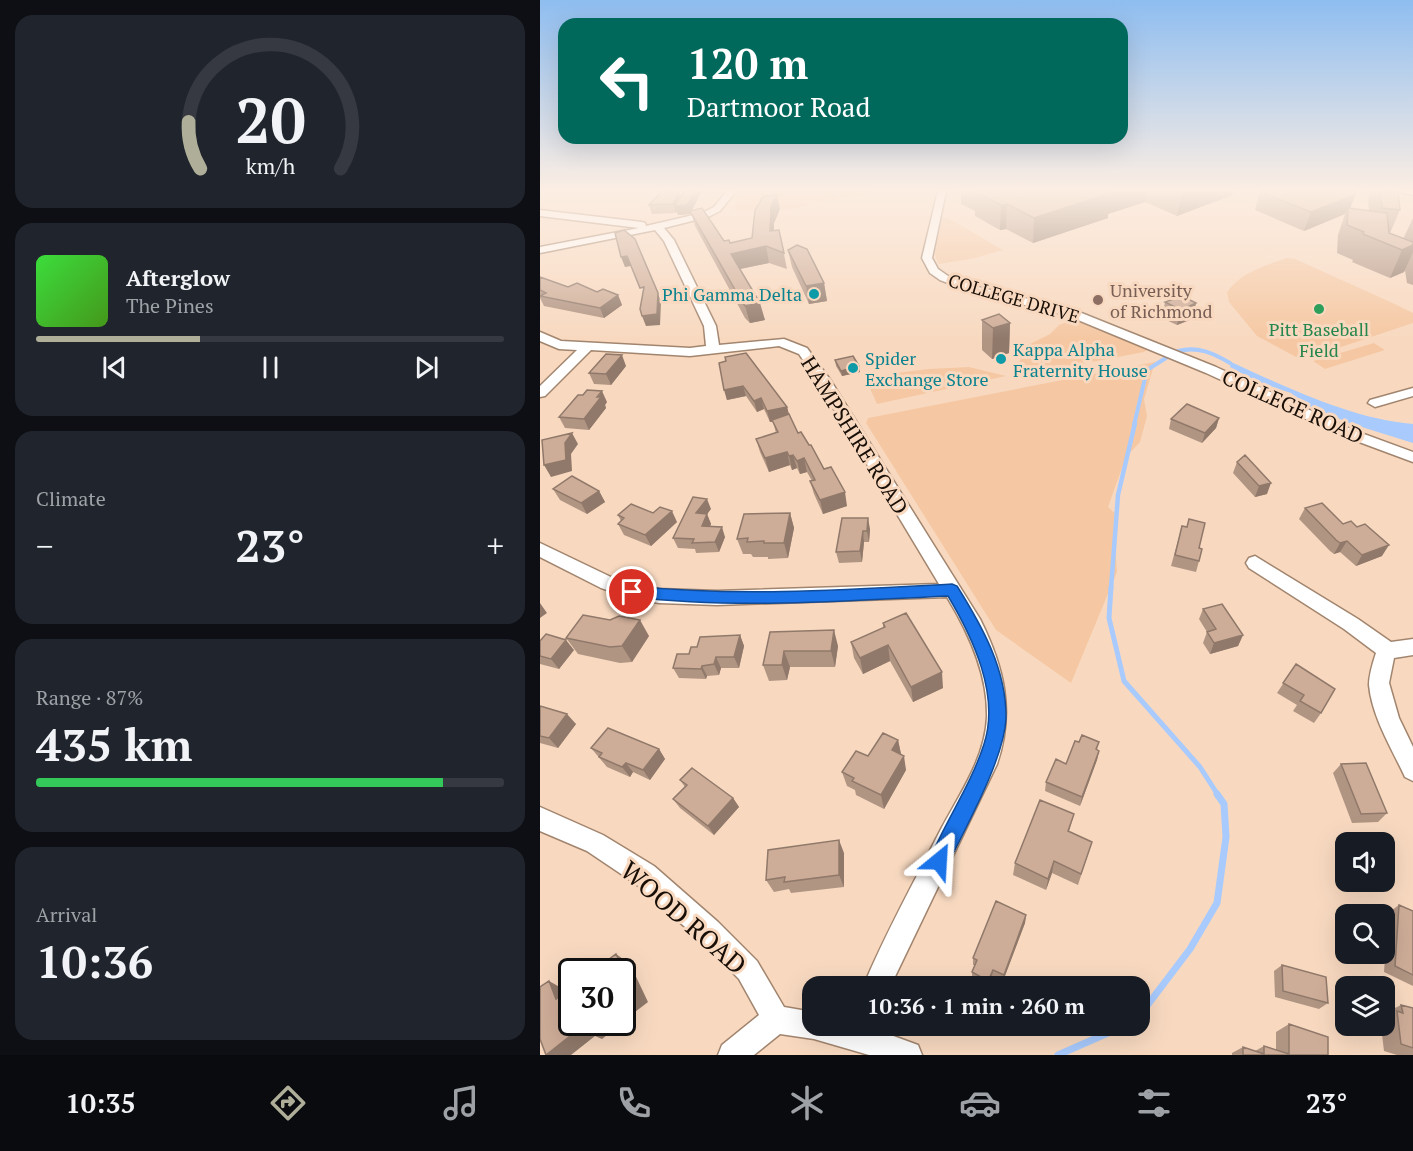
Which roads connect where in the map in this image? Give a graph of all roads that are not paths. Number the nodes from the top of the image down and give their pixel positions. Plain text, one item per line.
1 (590, 240) edge
2 (669, 240) edge
3 (931, 240) edge
4 (540, 250) edge
5 (540, 336) edge
6 (559, 345) junction
7 (588, 346) junction
8 (540, 350) edge
9 (713, 350) junction
10 (1173, 354) joint
11 (1413, 392) edge
12 (540, 393) edge
13 (1375, 404) dead end
14 (1413, 457) edge
15 (540, 549) edge
16 (1255, 563) dead end
17 (952, 590) junction
18 (1413, 646) edge
19 (1388, 651) junction
20 (1413, 770) edge
21 (540, 819) edge
22 (881, 976) edge
23 (776, 1019) junction
24 (802, 1024) edge
25 (868, 1036) edge
26 (732, 1055) edge
27 (908, 1055) edge

1 - 4 street
2 - 9 street
3 - 10 street, COLLEGE DRIVE
5 - 6 street
6 - 7 street, HAMPSHIRE ROAD
6 - 8 street
7 - 9 street, HAMPSHIRE ROAD
7 - 12 street
9 - 17 street, HAMPSHIRE ROAD
10 - 14 street, COLLEGE ROAD
11 - 13 street
15 - 17 street
16 - 19 street
17 - 22 street, HAMPSHIRE ROAD
18 - 19 street
19 - 20 street
21 - 23 street, WOOD ROAD
23 - 24 street
23 - 26 street
25 - 27 street

